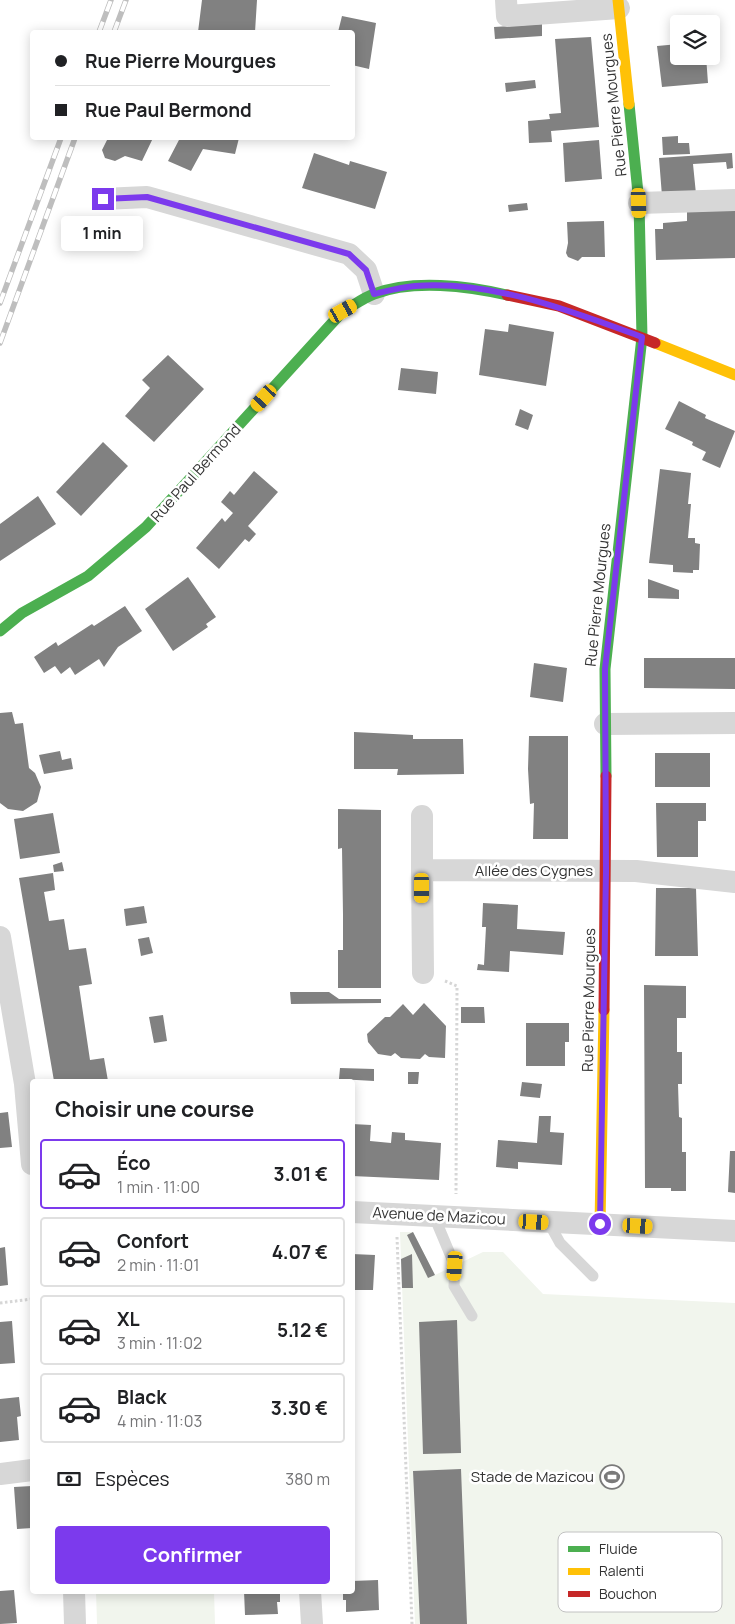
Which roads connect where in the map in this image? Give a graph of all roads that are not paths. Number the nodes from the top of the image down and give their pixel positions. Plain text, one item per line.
1 (506, 0) edge
2 (619, 4) edge
3 (103, 199) dead end
4 (735, 200) edge
5 (639, 203) junction
6 (374, 294) junction
7 (642, 337) junction
8 (735, 375) edge
9 (11, 613) edge
10 (0, 631) edge
11 (735, 723) edge
12 (605, 724) junction
13 (422, 816) dead end
14 (422, 870) junction
15 (606, 871) junction
16 (735, 882) edge
17 (0, 937) edge
18 (422, 973) road end
19 (30, 1141) edge
20 (355, 1212) edge
21 (434, 1216) junction
22 (550, 1223) junction
23 (600, 1224) junction
24 (735, 1231) edge
25 (593, 1276) dead end
26 (472, 1316) dead end
27 (30, 1470) edge
28 (0, 1474) edge
29 (74, 1594) edge
30 (310, 1594) edge
31 (75, 1624) edge
32 (312, 1624) edge

1 - 2 street
2 - 5 street, Rue Pierre Mourgues
3 - 6 street
4 - 5 street
5 - 7 street, Rue Pierre Mourgues
6 - 7 street, Rue Paul Bermond
6 - 9 street, Rue Paul Bermond
7 - 8 street, Rue Paul Bermond
7 - 12 street, Rue Pierre Mourgues
9 - 10 street, Rue Paul Bermond
11 - 12 street
12 - 15 street, Rue Pierre Mourgues
13 - 14 street
14 - 15 street, Allée des Cygnes
14 - 18 street
15 - 16 street, Allée des Cygnes
15 - 23 street, Rue Pierre Mourgues
17 - 19 street
20 - 21 street, Avenue de Mazicou
21 - 22 street, Avenue de Mazicou
21 - 26 lane
22 - 23 street, Avenue de Mazicou
22 - 25 lane
23 - 24 street, Avenue de Mazicou
27 - 28 street
29 - 31 street
30 - 32 street

